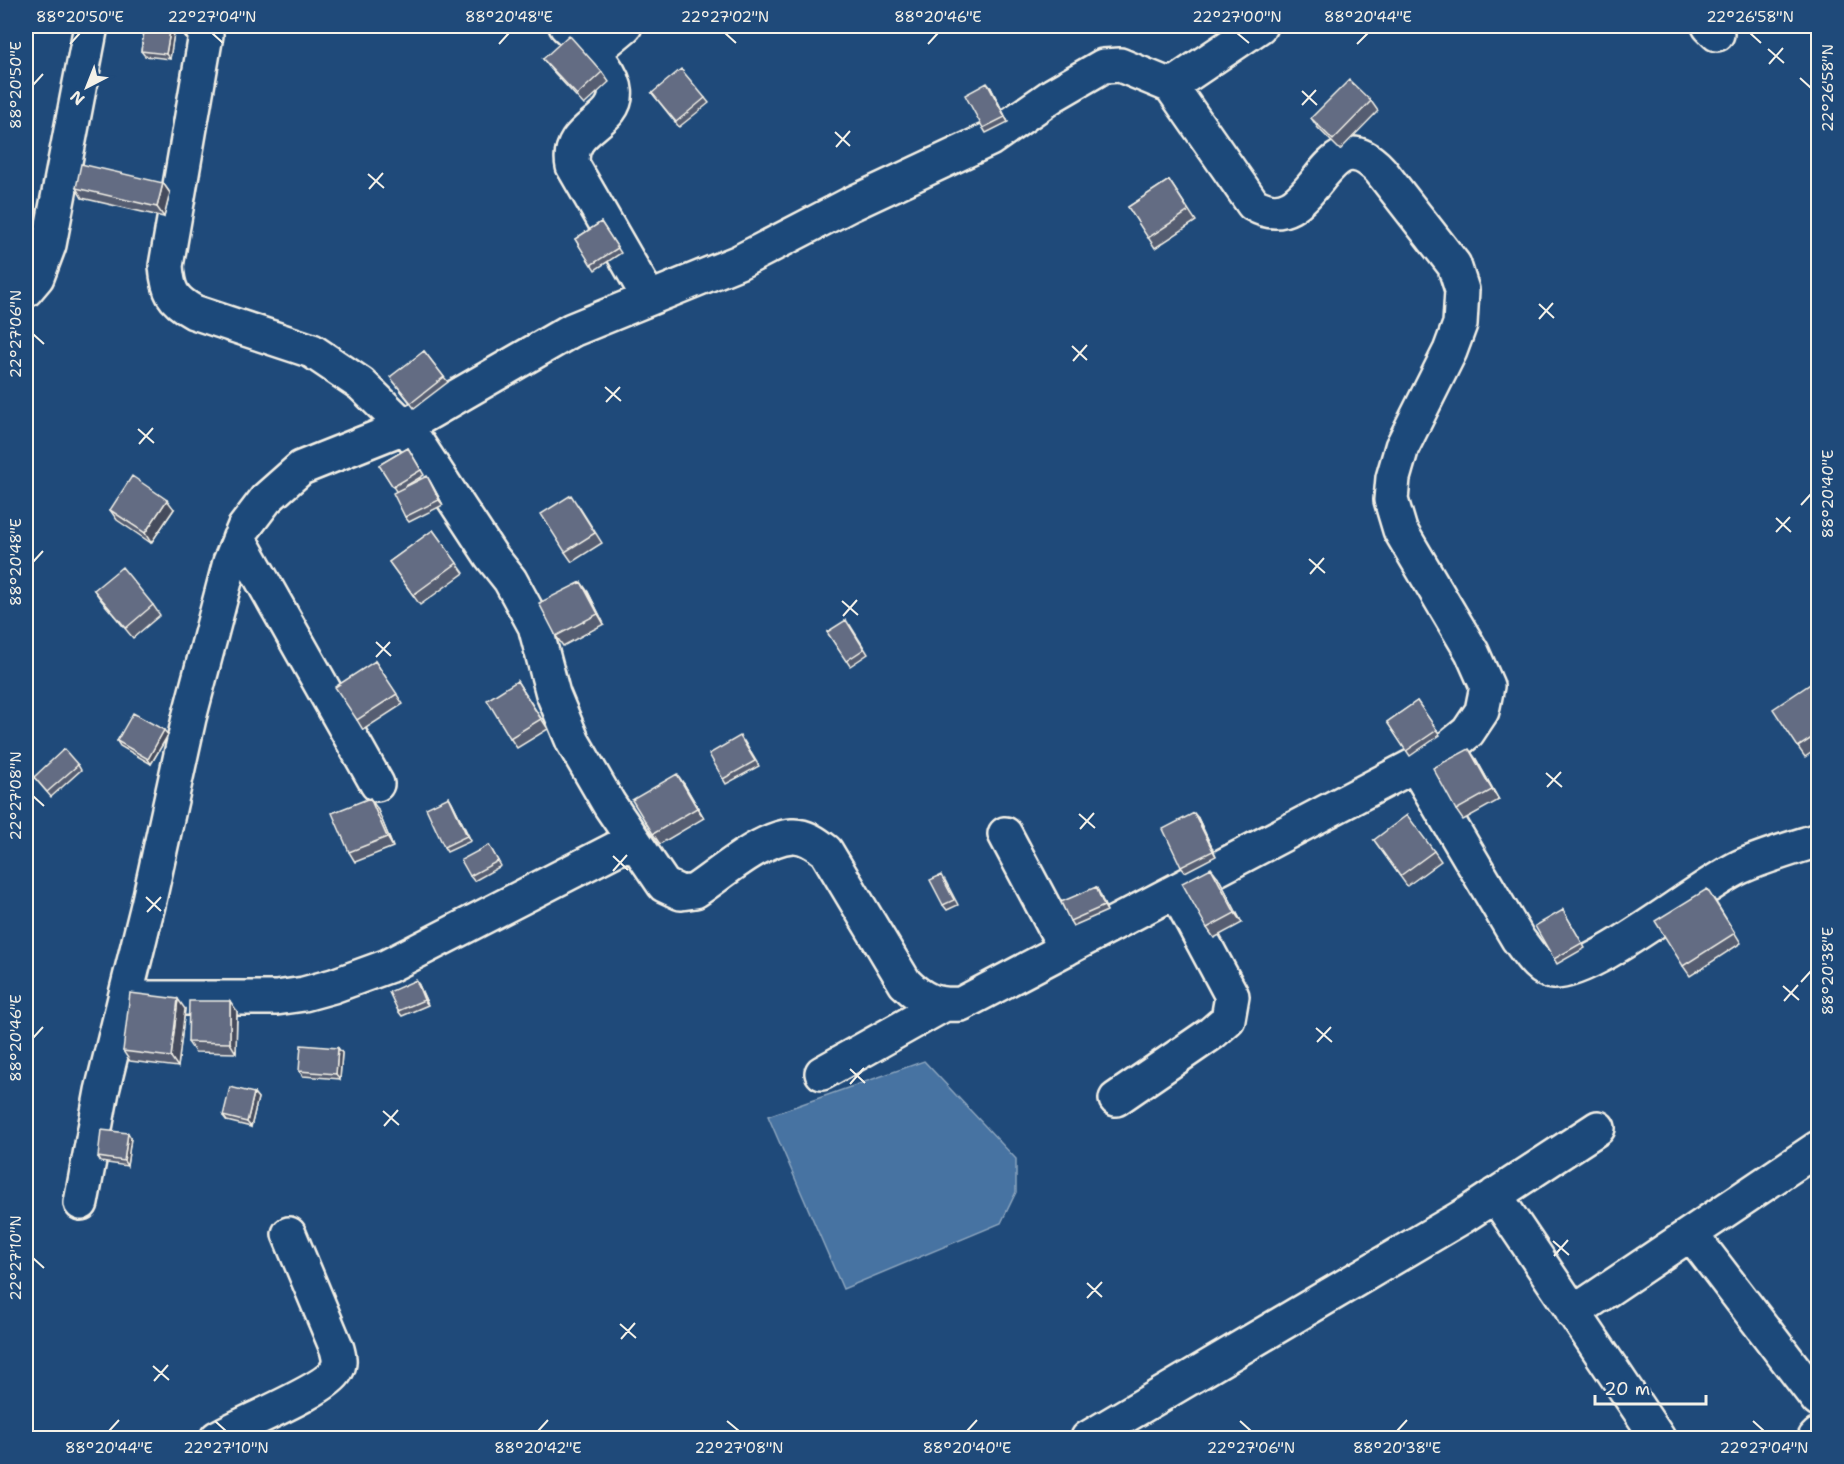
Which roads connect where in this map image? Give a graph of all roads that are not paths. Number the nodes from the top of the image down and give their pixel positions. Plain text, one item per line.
1 (91, 26) edge
2 (200, 26) edge
3 (566, 26) edge
4 (625, 26) edge
5 (1260, 26) edge
6 (595, 51) junction
7 (1171, 86) junction
8 (26, 290) edge
9 (649, 298) junction
10 (404, 427) junction
11 (239, 539) junction
12 (1415, 765) junction
13 (377, 784) dead end
14 (1005, 834) dead end
15 (633, 840) junction
16 (1818, 840) edge
17 (1176, 891) junction
18 (1066, 949) junction
19 (125, 998) junction
20 (943, 1005) junction
21 (822, 1073) dead end
22 (1116, 1099) dead end
23 (1598, 1128) dead end
24 (1818, 1148) edge
25 (1495, 1195) junction
26 (81, 1203) dead end
27 (289, 1234) dead end
28 (1691, 1234) junction
29 (1573, 1313) junction
30 (1818, 1400) edge
31 (1818, 1436) edge
32 (217, 1438) edge
33 (1088, 1438) edge
34 (1658, 1438) edge
35 (1815, 1438) edge

1 - 8 street
2 - 10 street
3 - 6 street
4 - 6 street
5 - 7 street
6 - 9 street
7 - 9 street
7 - 12 street
9 - 10 street
10 - 11 street
10 - 15 street
11 - 13 street
11 - 19 street
12 - 16 street
12 - 17 street
14 - 18 street
15 - 19 street
15 - 20 street
17 - 18 street
17 - 22 street
18 - 20 street
19 - 26 street
20 - 21 street
23 - 25 street
24 - 28 street
25 - 29 street
25 - 33 street
27 - 32 street
28 - 29 street
28 - 30 street
29 - 34 street
31 - 35 street

